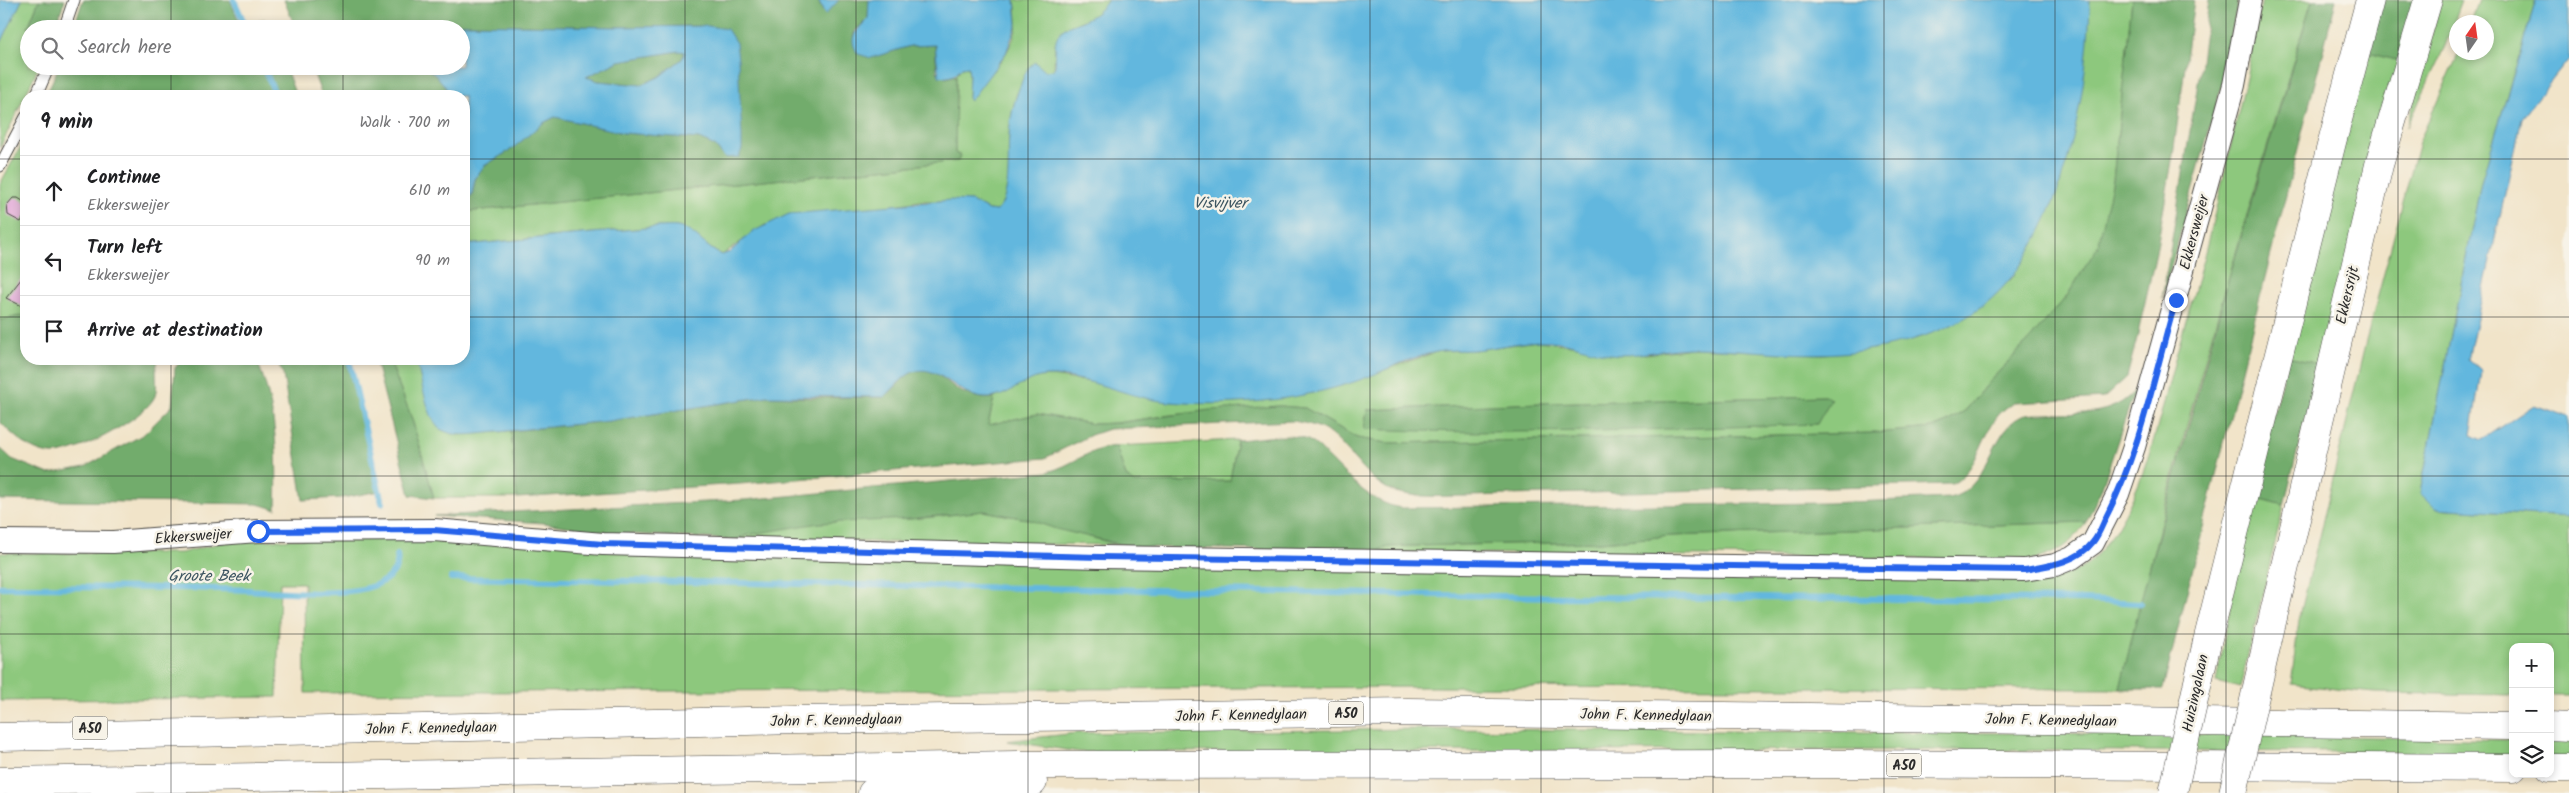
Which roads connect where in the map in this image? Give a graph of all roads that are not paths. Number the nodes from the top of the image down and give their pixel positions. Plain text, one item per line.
1 (74, 0) edge
2 (2250, 0) edge
3 (2370, 0) edge
4 (2428, 0) edge
5 (67, 20) edge
6 (45, 75) edge
7 (39, 90) edge
8 (20, 128) edge
9 (0, 166) edge
10 (0, 541) edge
11 (0, 724) edge
12 (2509, 726) edge
13 (2554, 726) edge
14 (2569, 727) edge
15 (180, 733) junction
16 (0, 737) edge
17 (1295, 764) junction
18 (2509, 768) edge
19 (2554, 768) edge
20 (2569, 768) edge
21 (0, 782) edge
22 (872, 793) edge
23 (2174, 793) edge
24 (2234, 793) edge

1 - 5 lane
2 - 10 street, Ekkersweijer
3 - 23 main road, Huizingalaan, bridge
4 - 24 main road, Ekkersrijt, bridge
6 - 7 lane
8 - 9 lane
11 - 15 main road, A50
12 - 15 main road, John F. Kennedylaan / A50
13 - 14 main road
15 - 16 main road, John F. Kennedylaan / A50
17 - 18 main road, A50
17 - 21 main road, A50
17 - 22 main road
19 - 20 main road

